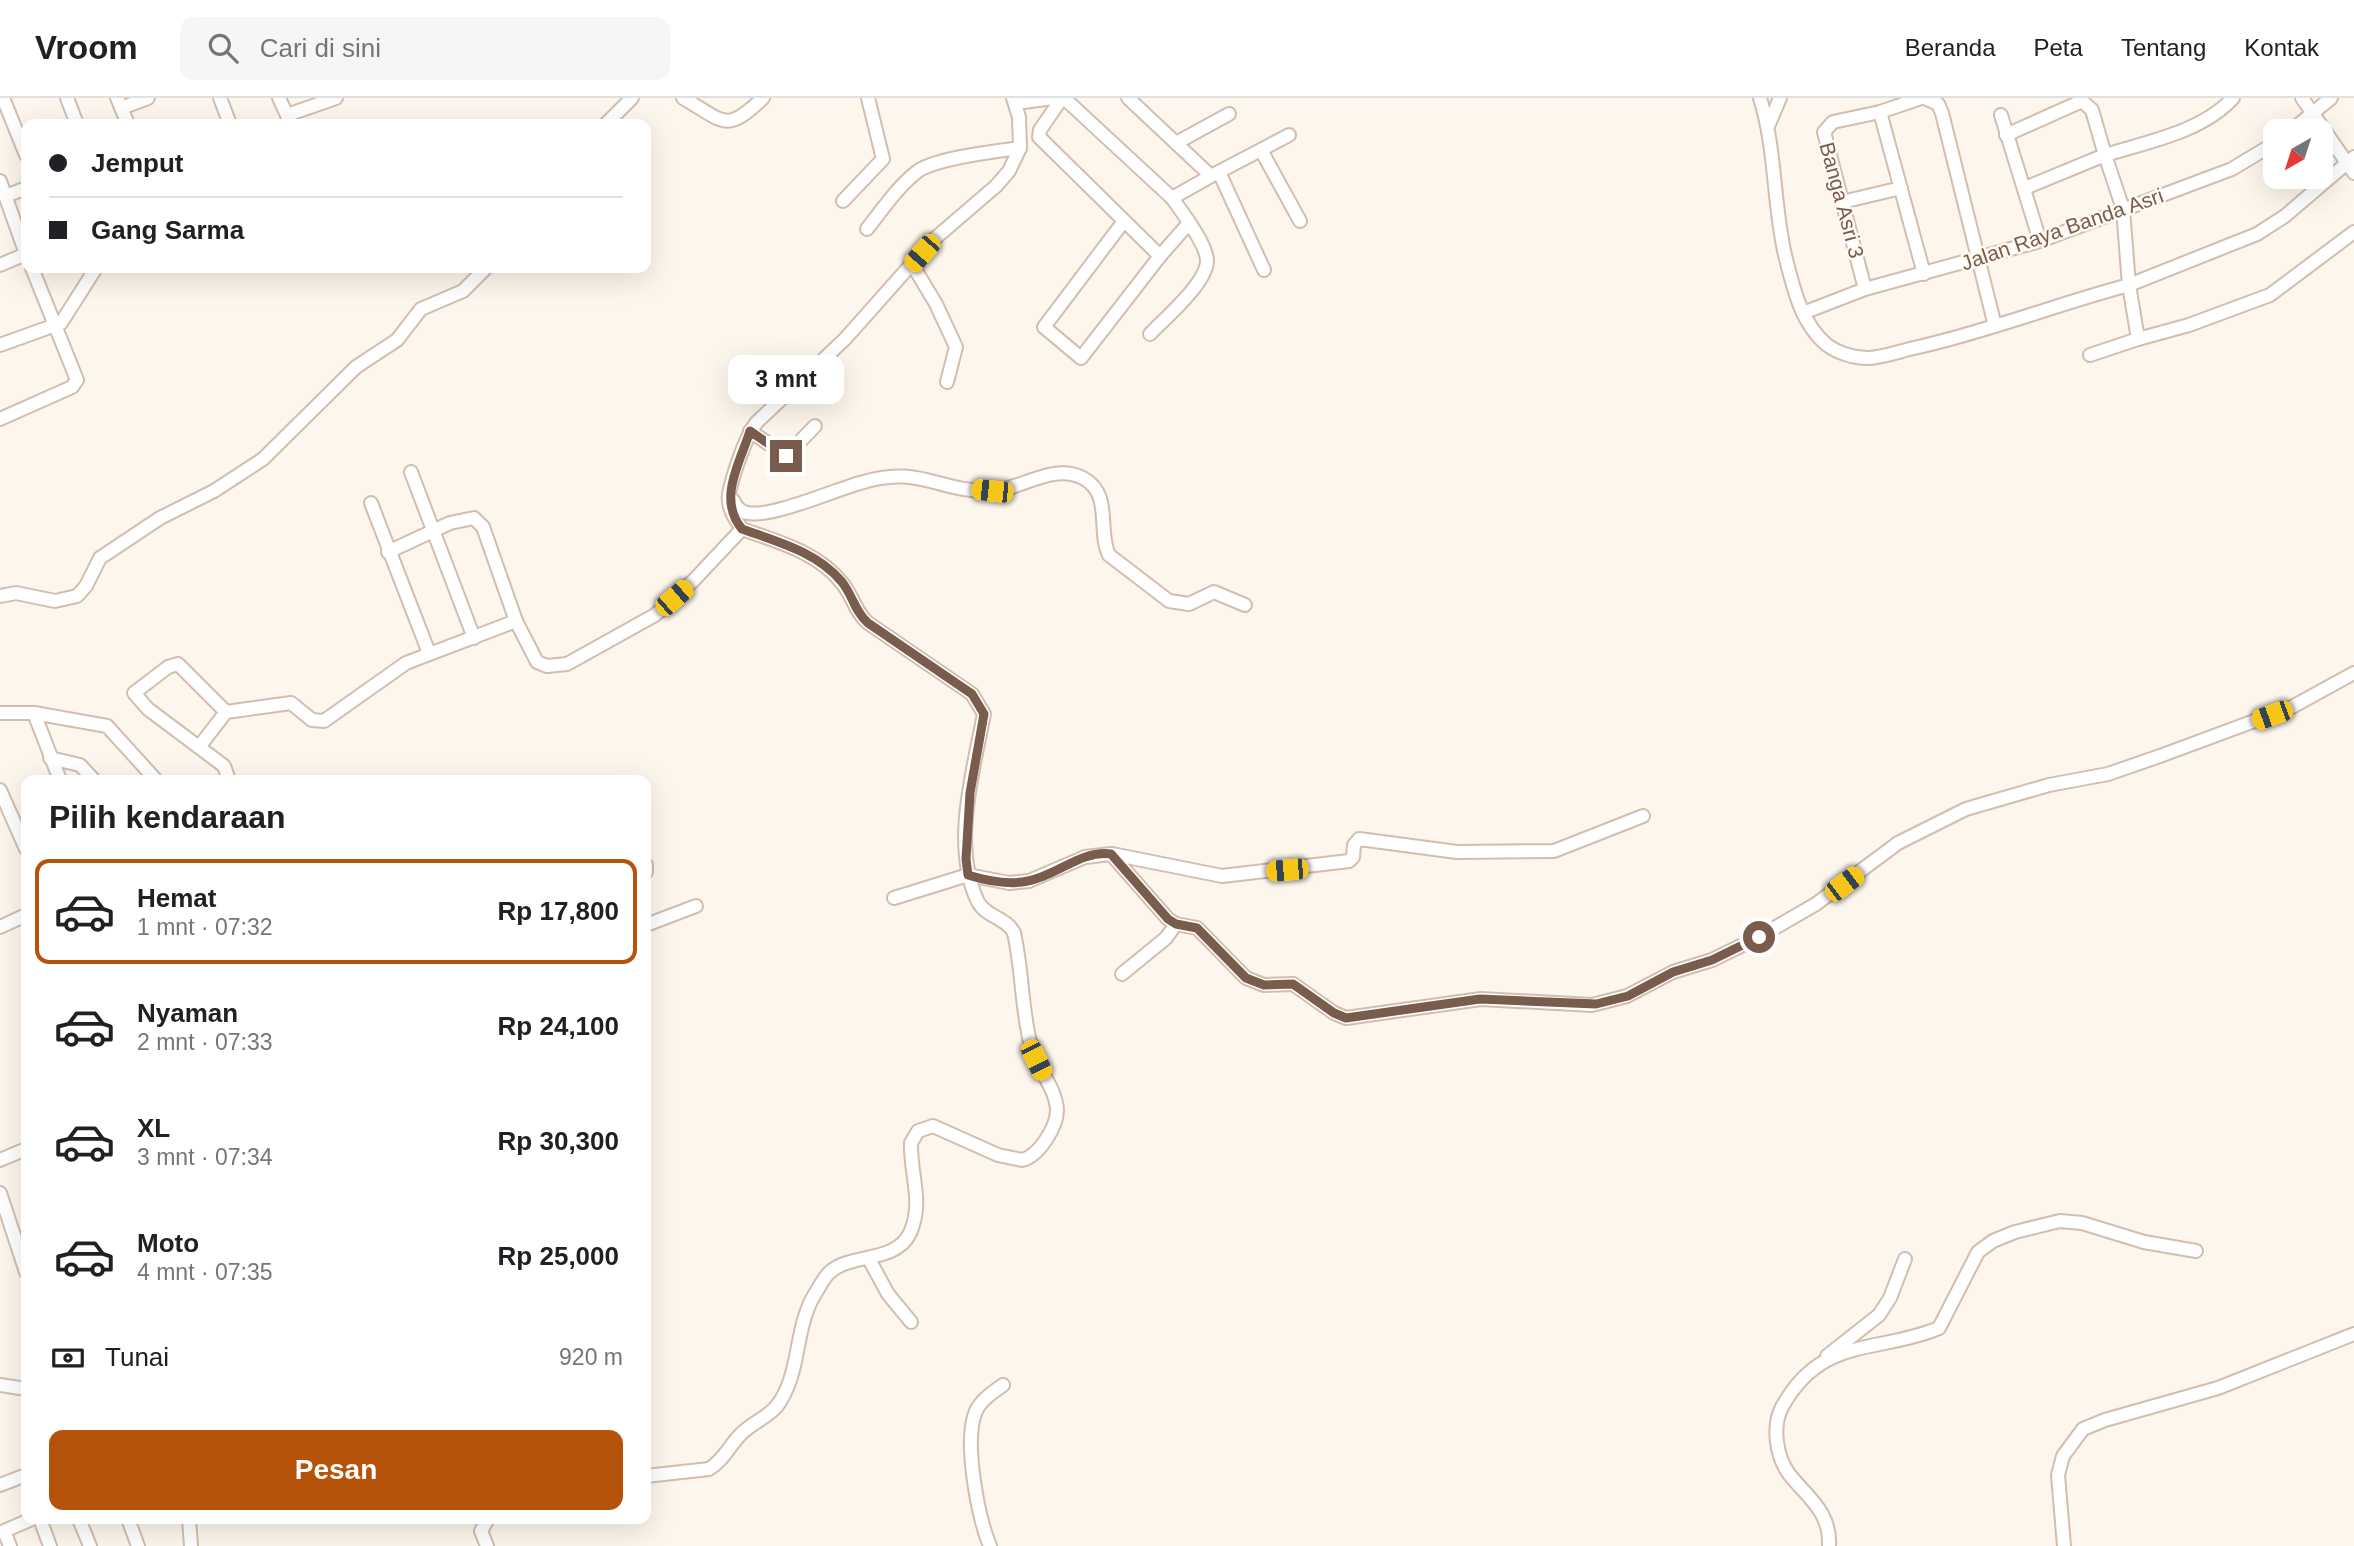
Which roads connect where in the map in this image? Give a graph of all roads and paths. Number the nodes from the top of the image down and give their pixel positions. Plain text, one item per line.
1 (3, 98) edge
2 (67, 98) edge
3 (148, 98) edge
4 (220, 98) edge
5 (279, 98) edge
6 (336, 98) edge
7 (632, 98) edge
8 (683, 98) edge
9 (763, 98) edge
10 (868, 98) edge
11 (1053, 98) edge
12 (1063, 98) edge
13 (1128, 98) edge
14 (1760, 98) edge
15 (1780, 98) edge
16 (1923, 98) edge
17 (2233, 98) edge
18 (2302, 98) edge
19 (2331, 98) edge
20 (1015, 100) edge
21 (119, 103) edge
22 (1880, 112) junction
23 (1229, 114) dead end
24 (2001, 114) dead end
25 (2313, 115) junction
26 (75, 119) edge
27 (226, 119) edge
28 (289, 119) edge
29 (611, 119) edge
30 (2308, 119) edge
31 (1769, 124) junction
32 (1289, 135) dead end
33 (2006, 135) junction
34 (21, 143) edge
35 (1176, 143) junction
36 (1020, 148) junction
37 (1261, 150) junction
38 (2263, 150) edge
39 (2105, 155) junction
40 (2350, 160) edge
41 (2354, 173) edge
42 (1215, 174) junction
43 (0, 181) edge
44 (1901, 188) junction
45 (2025, 188) junction
46 (21, 190) edge
47 (6, 195) junction
48 (1172, 198) junction
49 (843, 201) dead end
50 (1842, 202) junction
51 (2123, 209) junction
52 (1124, 221) junction
53 (1300, 221) dead end
54 (1189, 223) junction
55 (867, 229) dead end
56 (2354, 232) edge
57 (21, 239) edge
58 (2040, 241) junction
59 (21, 256) edge
60 (1160, 256) junction
61 (1979, 260) junction
62 (912, 264) junction
63 (0, 265) edge
64 (1264, 270) dead end
65 (34, 273) edge
66 (93, 273) edge
67 (481, 273) edge
68 (1924, 274) junction
69 (2129, 285) junction
70 (1865, 289) junction
71 (1802, 313) junction
72 (55, 324) junction
73 (1996, 326) junction
74 (1150, 334) dead end
75 (2138, 339) junction
76 (0, 345) edge
77 (2090, 355) dead end
78 (947, 382) dead end
79 (0, 418) edge
80 (815, 426) dead end
81 (750, 431) junction
82 (411, 472) dead end
83 (729, 494) junction
84 (371, 503) dead end
85 (742, 529) junction
86 (434, 531) junction
87 (388, 552) junction
88 (0, 596) edge
89 (1245, 605) dead end
90 (516, 621) junction
91 (474, 638) junction
92 (429, 653) junction
93 (2354, 673) edge
94 (226, 712) junction
95 (0, 713) edge
96 (34, 713) junction
97 (199, 747) junction
98 (50, 758) junction
99 (58, 775) edge
100 (89, 775) edge
101 (150, 775) edge
102 (227, 775) edge
103 (0, 790) edge
104 (1643, 816) dead end
105 (21, 838) edge
106 (1111, 854) junction
107 (968, 875) junction
108 (894, 898) dead end
109 (696, 906) dead end
110 (21, 917) edge
111 (651, 923) edge
112 (1176, 924) junction
113 (0, 927) edge
114 (1122, 974) dead end
115 (21, 1151) edge
116 (0, 1160) edge
117 (0, 1193) edge
118 (2196, 1251) dead end
119 (21, 1257) edge
120 (869, 1259) junction
121 (1905, 1259) dead end
122 (911, 1322) dead end
123 (2354, 1335) edge
124 (1819, 1363) junction
125 (0, 1385) edge
126 (1003, 1385) dead end
127 (21, 1388) edge
128 (651, 1475) edge
129 (21, 1477) edge
130 (0, 1485) edge
131 (21, 1522) edge
132 (42, 1524) edge
133 (81, 1524) edge
134 (130, 1524) edge
135 (189, 1524) edge
136 (485, 1524) edge
137 (1, 1528) edge
138 (9, 1546) edge
139 (50, 1546) edge
140 (90, 1546) edge
141 (138, 1546) edge
142 (191, 1546) edge
143 (487, 1546) edge
144 (990, 1546) edge
145 (1829, 1546) edge
146 (2064, 1546) edge

1 - 34 street
2 - 26 street
3 - 21 street
4 - 27 street
5 - 28 street
6 - 28 street
7 - 29 street
8 - 9 street
10 - 49 street
11 - 20 street
12 - 48 street
12 - 52 street
13 - 35 street
14 - 31 street
15 - 31 street
16 - 22 street, Banga Asri 3
16 - 61 street, Banga Asri 3
17 - 39 street
18 - 25 street
19 - 25 street
20 - 36 street
22 - 44 street
22 - 50 street, Banga Asri 3
23 - 35 street
24 - 33 street
25 - 30 street
25 - 40 street
31 - 71 street
32 - 37 street
33 - 39 street
33 - 45 street
35 - 42 street
36 - 55 street
36 - 62 street
37 - 42 street
37 - 53 street
38 - 51 street, Jalan Raya Banda Asri
39 - 45 street
39 - 51 street
40 - 41 street
40 - 69 street
42 - 48 street
42 - 64 street
43 - 47 street
44 - 50 street
44 - 68 street
45 - 58 street
46 - 47 street
47 - 57 street
48 - 54 street
50 - 70 street, Banga Asri 3
51 - 58 street, Jalan Raya Banda Asri
51 - 69 street
52 - 60 street
52 - 60 street
54 - 60 street
54 - 74 street
56 - 75 street
58 - 61 street, Jalan Raya Banda Asri
59 - 63 street
61 - 68 street, Jalan Raya Banda Asri
61 - 73 street, Banga Asri 3
62 - 78 street
62 - 81 street
65 - 72 street
66 - 72 street
67 - 88 street
68 - 70 street, Jalan Raya Banda Asri
69 - 73 street
69 - 75 street
70 - 71 street, Jalan Raya Banda Asri
71 - 73 street
72 - 76 street
72 - 79 street
75 - 77 street
80 - 81 street
81 - 83 street
82 - 86 street
83 - 85 street
83 - 89 street
84 - 87 street
85 - 90 street
85 - 107 street
86 - 87 street
86 - 90 street
86 - 91 street
87 - 92 street
90 - 91 street
91 - 92 street
92 - 94 street
93 - 112 street
94 - 97 street
94 - 97 street
95 - 96 street
96 - 98 street
96 - 101 street
97 - 102 street
98 - 99 street
98 - 100 street
103 - 105 street
104 - 106 street
106 - 107 street
106 - 112 street
107 - 108 street
107 - 120 street
109 - 111 street
110 - 113 street
112 - 114 street
115 - 116 street
117 - 119 street
118 - 124 street
120 - 122 street
120 - 128 street
121 - 124 street
123 - 146 street
124 - 145 street
125 - 127 street
126 - 144 street
129 - 130 street
131 - 137 street
132 - 139 street
133 - 140 street
134 - 141 street
135 - 142 street
136 - 143 street
137 - 138 street

